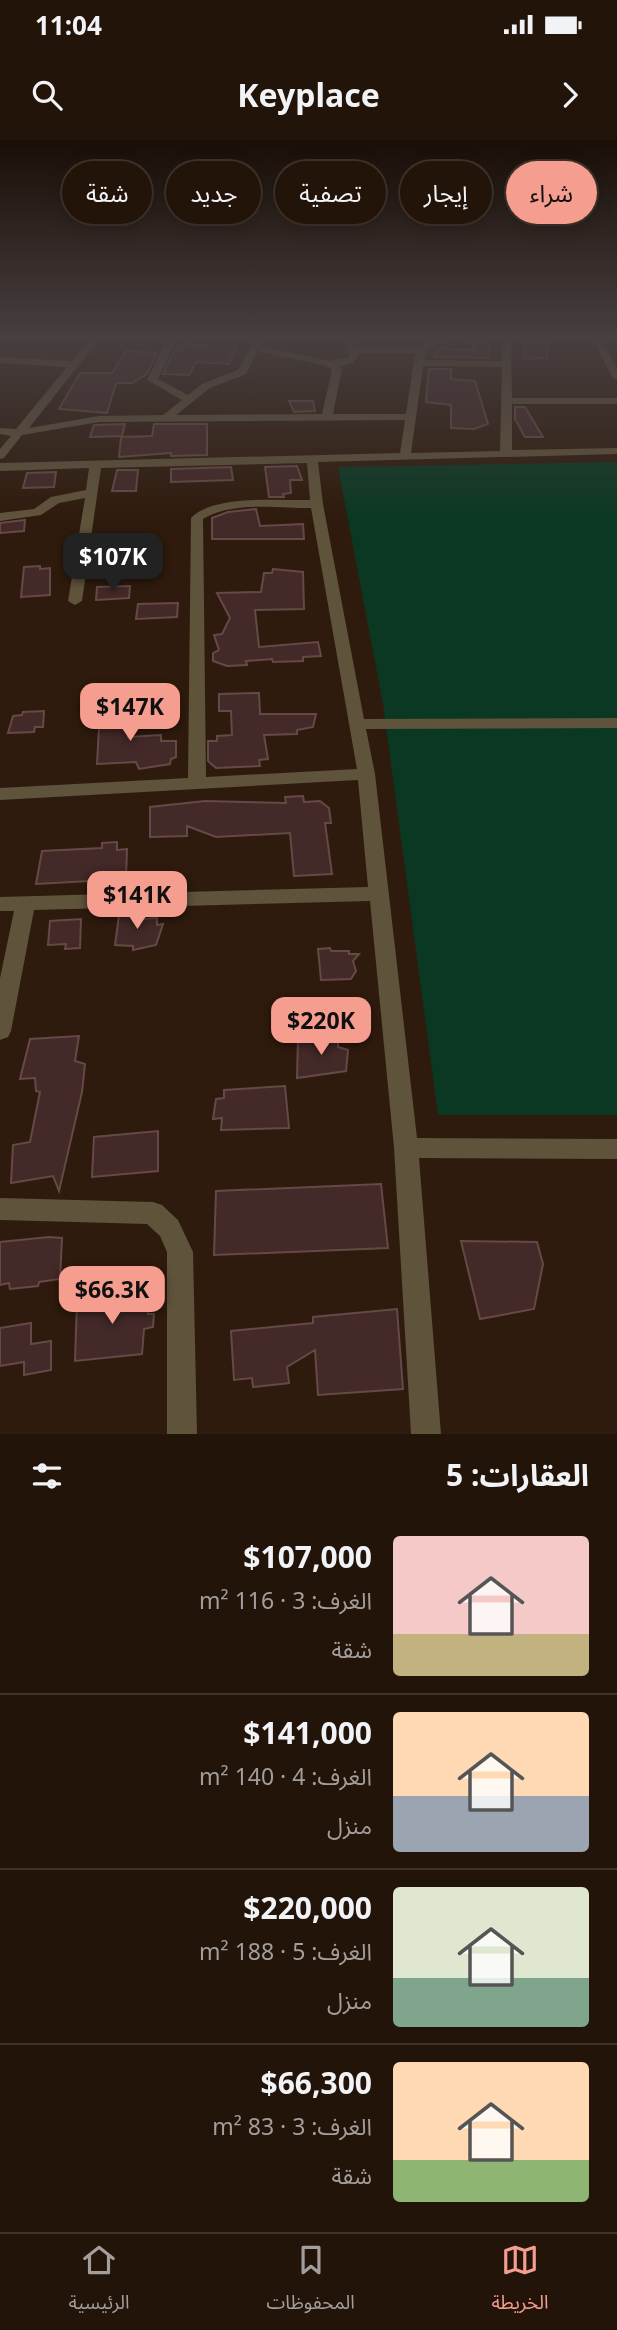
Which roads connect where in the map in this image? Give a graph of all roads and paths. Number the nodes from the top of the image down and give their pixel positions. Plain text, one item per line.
1 (46, 397) edge
2 (185, 397) edge
3 (193, 397) edge
4 (331, 397) edge
5 (414, 397) edge
6 (506, 397) edge
7 (190, 400) junction
8 (506, 401) junction
9 (617, 401) edge
10 (327, 416) junction
11 (411, 416) junction
12 (30, 417) junction
13 (167, 417) junction
14 (99, 419) junction
15 (0, 430) edge
16 (17, 433) junction
17 (617, 452) edge
18 (506, 453) junction
19 (0, 456) edge
20 (405, 456) junction
21 (312, 458) junction
22 (96, 464) junction
23 (0, 467) edge
24 (90, 493) junction
25 (317, 504) junction
26 (0, 517) edge
27 (75, 601) dead end
28 (617, 723) edge
29 (358, 724) junction
30 (366, 774) junction
31 (197, 784) junction
32 (0, 794) edge
33 (379, 894) junction
34 (0, 904) edge
35 (25, 904) junction
36 (0, 1031) edge
37 (406, 1148) junction
38 (617, 1149) edge
39 (0, 1209) edge
40 (182, 1434) edge
41 (426, 1434) edge

1 - 12 street
2 - 7 street
3 - 7 street
4 - 10 street
5 - 11 street
6 - 8 street
7 - 13 street
8 - 9 street
8 - 18 street
10 - 11 street
10 - 13 street
11 - 20 street
12 - 14 street
12 - 16 street
13 - 14 street
14 - 16 street
15 - 16 street
16 - 19 street
17 - 18 street
18 - 20 street
20 - 21 street
21 - 22 street
21 - 25 street
22 - 23 street
22 - 24 street
24 - 26 street
24 - 27 street
25 - 29 street
25 - 31 street
28 - 29 street
29 - 30 street
30 - 31 street
30 - 33 street
31 - 32 street
33 - 35 street
33 - 37 street
34 - 35 street
35 - 36 street
37 - 38 street
37 - 41 street
39 - 40 street

